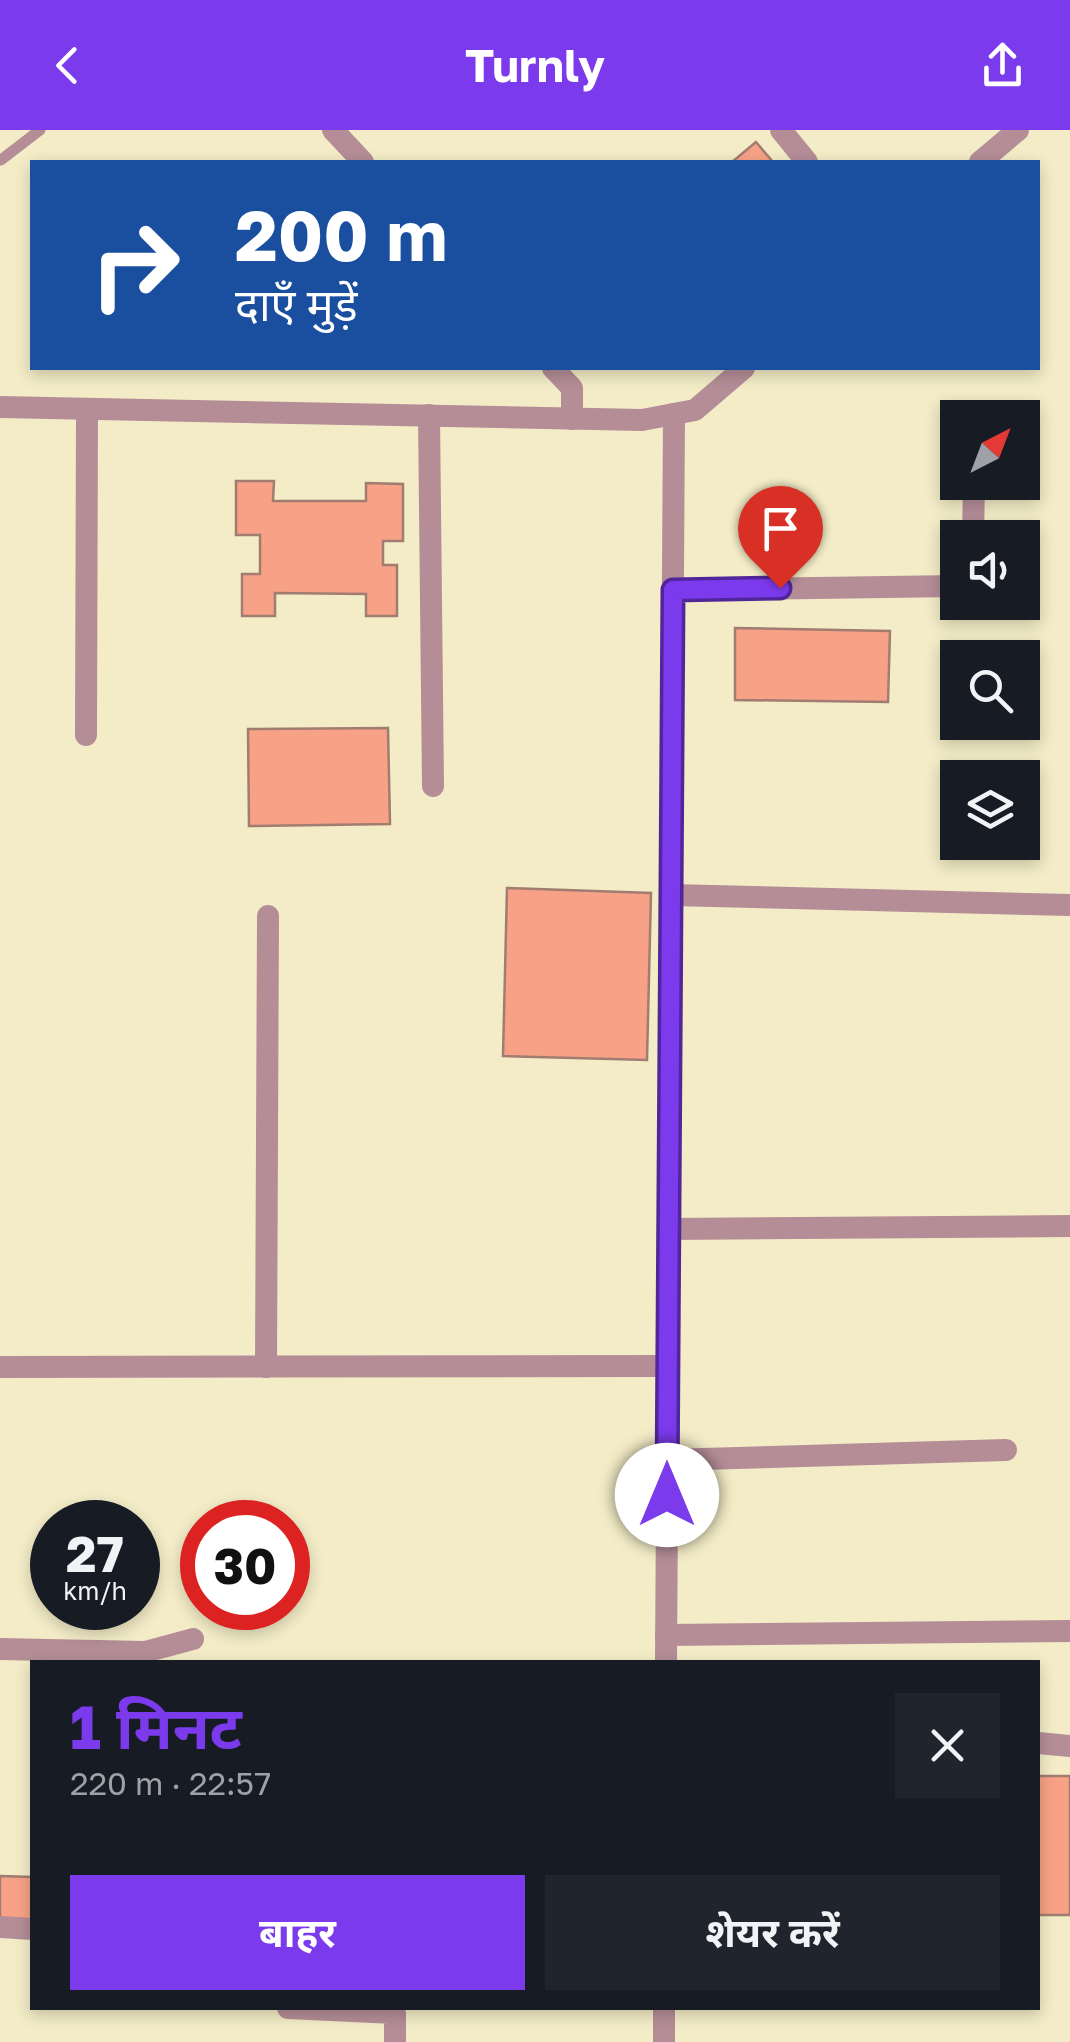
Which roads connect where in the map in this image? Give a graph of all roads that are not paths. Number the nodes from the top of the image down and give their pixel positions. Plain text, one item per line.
1 (40, 130) edge
2 (333, 130) edge
3 (781, 130) edge
4 (1018, 130) edge
5 (0, 160) edge
6 (361, 160) edge
7 (806, 160) edge
8 (982, 160) edge
9 (555, 370) edge
10 (742, 370) edge
11 (0, 407) edge
12 (88, 408) junction
13 (674, 414) junction
14 (429, 415) junction
15 (572, 418) junction
16 (940, 586) edge
17 (673, 590) junction
18 (86, 735) dead end
19 (433, 786) dead end
20 (671, 895) junction
21 (1070, 905) edge
22 (268, 916) dead end
23 (1070, 1226) edge
24 (669, 1229) junction
25 (266, 1366) junction
26 (668, 1366) junction
27 (0, 1367) edge
28 (1006, 1450) dead end
29 (667, 1460) junction
30 (1070, 1631) edge
31 (666, 1635) junction
32 (193, 1639) dead end
33 (0, 1648) edge
34 (666, 1660) edge
35 (1040, 1743) edge
36 (1070, 1746) edge
37 (0, 1927) edge
38 (30, 1929) edge
39 (330, 2010) edge
40 (664, 2010) edge
41 (395, 2042) edge
42 (664, 2042) edge

1 - 5 lane
2 - 6 street
3 - 7 street
4 - 8 street
9 - 15 street
10 - 13 street
11 - 12 street
12 - 14 street
12 - 18 street
13 - 15 street
13 - 17 street
14 - 15 street
14 - 19 street
16 - 17 street
17 - 20 street
20 - 21 street
20 - 24 street
22 - 25 street
23 - 24 street
24 - 26 street
25 - 26 street
25 - 27 street
26 - 29 street
28 - 29 street
29 - 31 street
30 - 31 street
31 - 34 street
32 - 33 street
35 - 36 street
37 - 38 street
39 - 41 street
40 - 42 street

